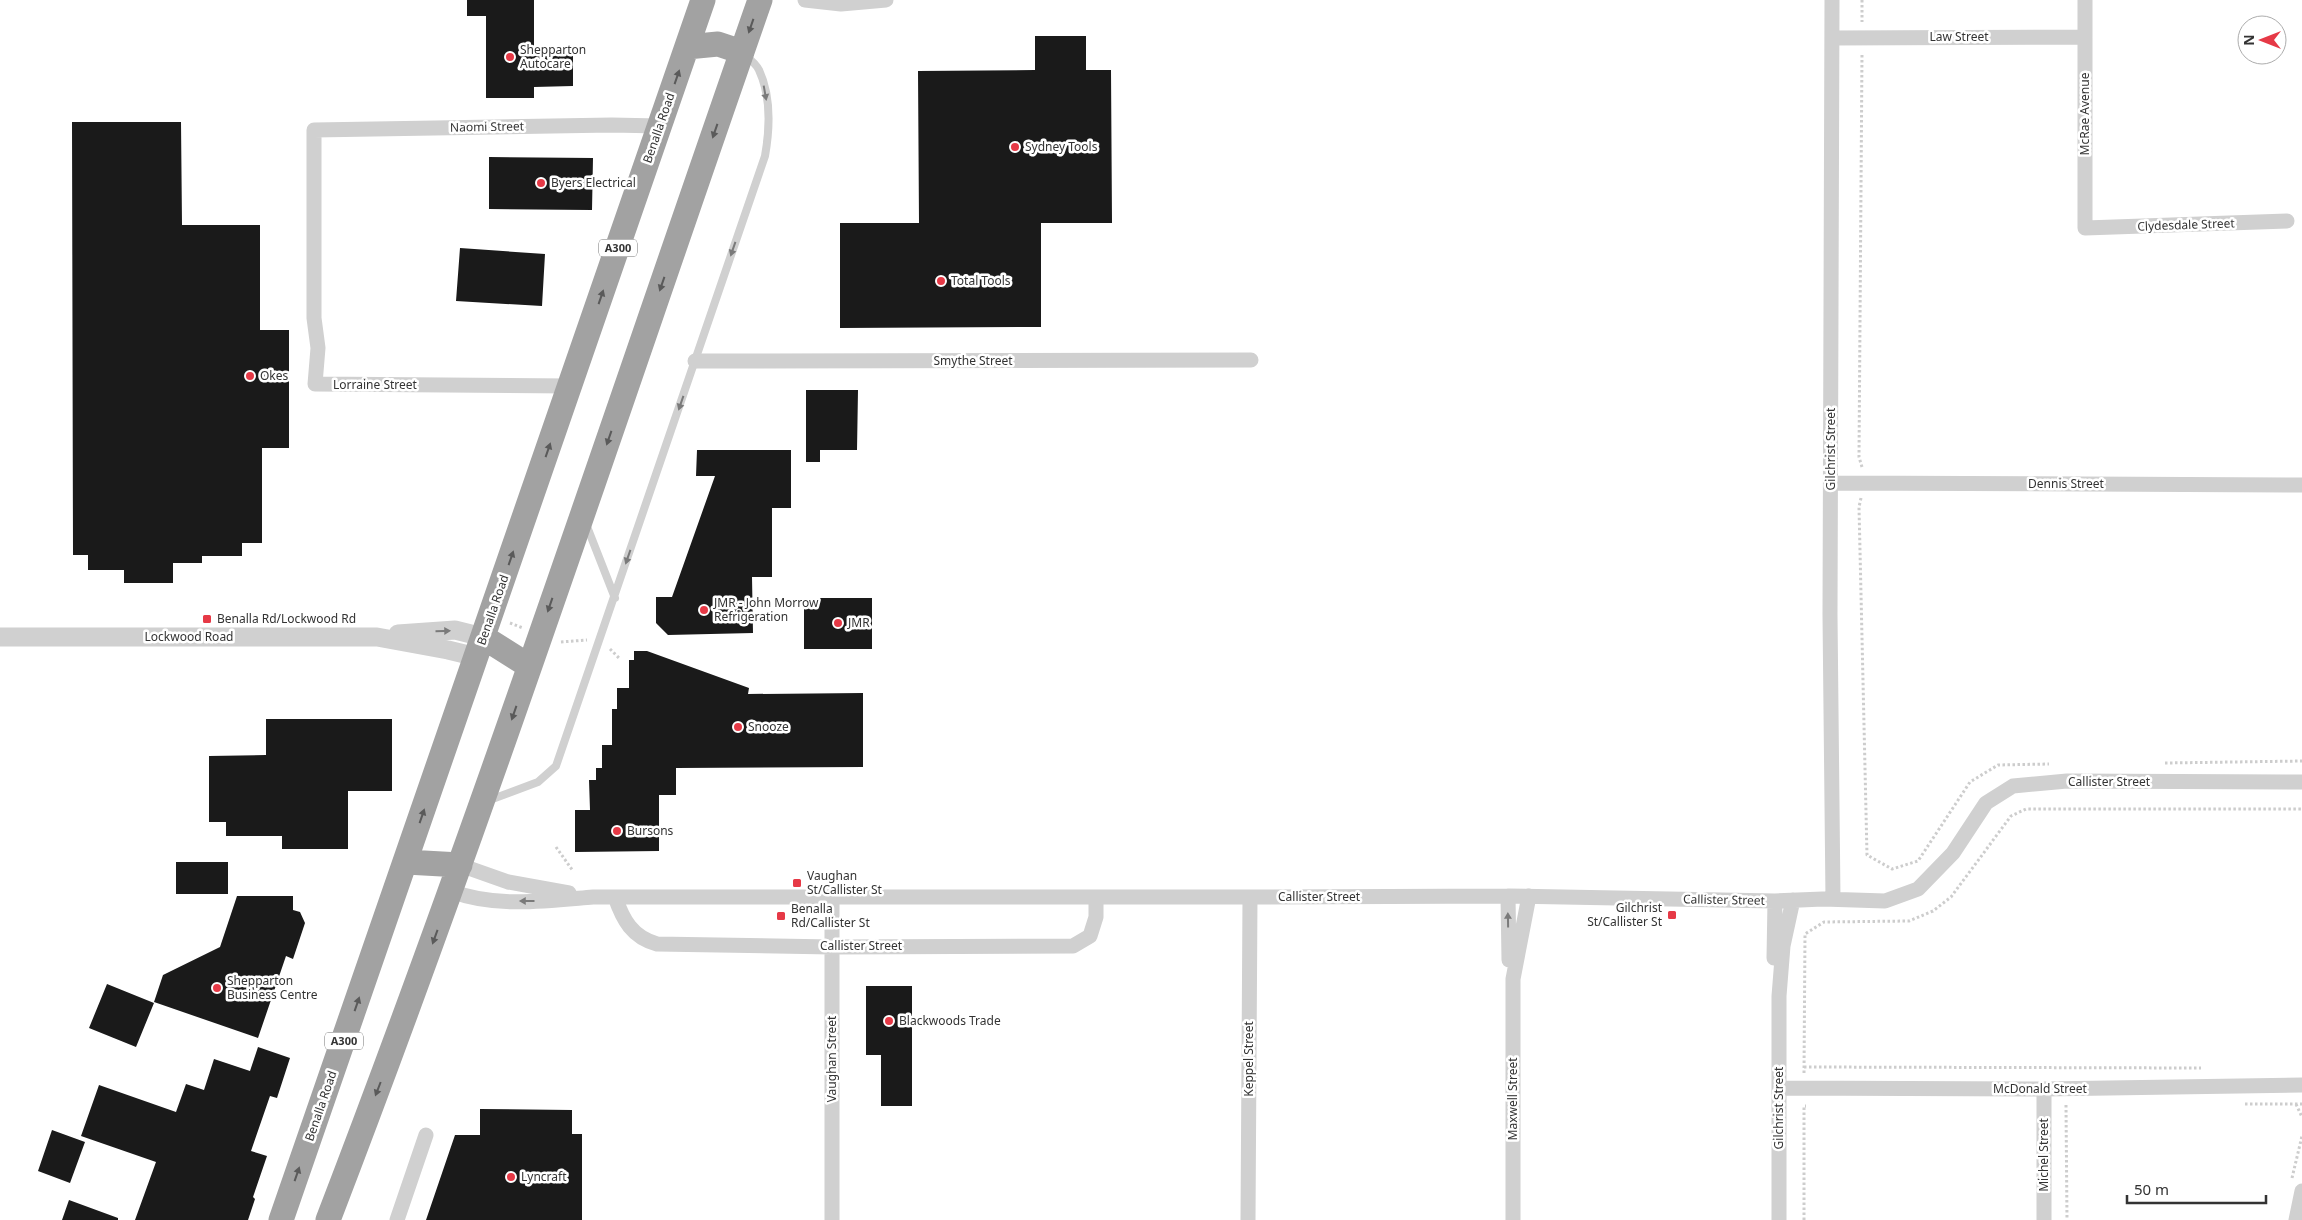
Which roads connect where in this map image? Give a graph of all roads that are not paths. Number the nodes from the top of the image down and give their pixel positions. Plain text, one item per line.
1 (703, 0) edge
2 (760, 0) edge
3 (804, 0) edge
4 (886, 0) edge
5 (1832, 0) edge
6 (2085, 0) edge
7 (2085, 37) junction
8 (1832, 38) junction
9 (687, 47) junction
10 (742, 52) junction
11 (660, 126) junction
12 (314, 130) joint
13 (2287, 220) dead end
14 (2084, 228) joint
15 (1251, 360) dead end
16 (695, 361) junction
17 (570, 386) junction
18 (1831, 483) junction
19 (2302, 485) edge
20 (582, 515) junction
21 (614, 598) junction
22 (0, 637) edge
23 (480, 647) junction
24 (529, 666) junction
25 (2302, 782) edge
26 (482, 803) junction
27 (406, 862) junction
28 (460, 865) junction
29 (451, 891) junction
30 (1508, 896) junction
31 (1529, 896) junction
32 (593, 897) junction
33 (614, 897) junction
34 (832, 898) junction
35 (1096, 898) junction
36 (1250, 898) junction
37 (1832, 899) junction
38 (1793, 900) junction
39 (1775, 901) junction
40 (832, 946) junction
41 (1513, 979) junction
42 (1779, 996) junction
43 (2302, 1085) edge
44 (1779, 1088) junction
45 (2044, 1089) junction
46 (426, 1135) dead end
47 (2302, 1191) edge
48 (330, 1217) edge
49 (282, 1220) edge
50 (397, 1220) edge
51 (832, 1220) edge
52 (1248, 1220) edge
53 (1513, 1220) edge
54 (1779, 1220) edge
55 (2044, 1220) edge
56 (2296, 1220) edge

1 - 9 highway, Benalla Road / A300
2 -> 10 highway
3 - 4 street
5 - 8 street, Gilchrist Street
6 - 7 street, McRae Avenue
7 - 8 street, Law Street
7 - 14 street, McRae Avenue
8 - 18 street, Gilchrist Street
9 - 10 highway
11 -> 9 highway, Benalla Road / A300
10 -> 16 lane
10 -> 20 highway
11 - 12 street, Naomi Street
17 -> 11 highway, Benalla Road / A300
12 - 17 street, Lorraine Street
13 - 14 street, Clydesdale Street
15 - 16 street, Smythe Street
16 -> 21 lane
23 -> 17 highway, Benalla Road / A300
18 - 19 street, Dennis Street
18 - 37 street, Gilchrist Street
20 - 21 lane
20 -> 24 highway
21 - 26 lane
22 - 23 street, Lockwood Road
23 - 24 highway
27 -> 23 highway, Benalla Road / A300
24 -> 26 highway
25 - 37 street, Callister Street
26 - 28 highway
27 - 28 highway
27 - 29 highway
49 -> 27 highway, Benalla Road / A300
28 - 29 highway
28 - 32 street, Callister Street
32 -> 29 street, Callister Street
29 -> 48 highway
30 - 31 street, Callister Street
30 - 36 street, Callister Street
41 -> 30 street, Maxwell Street
31 - 39 street, Callister Street
31 - 41 street, Maxwell Street
32 - 33 street, Callister Street
33 - 34 street, Callister Street
33 - 40 street, Callister Street
34 - 35 street, Callister Street
34 - 40 street, Vaughan Street
35 - 36 street, Callister Street
35 - 40 street, Callister Street
36 - 52 street, Keppel Street
37 - 38 street, Callister Street
38 - 39 street, Callister Street
38 - 42 street, Gilchrist Street
39 - 42 street, Gilchrist Street
40 - 51 street, Vaughan Street
41 - 53 street, Maxwell Street
42 - 44 street, Gilchrist Street
43 - 45 street, McDonald Street
44 - 45 street, McDonald Street
44 - 54 street, Gilchrist Street
45 - 55 street, Michel Street
46 - 50 street
47 - 56 street

